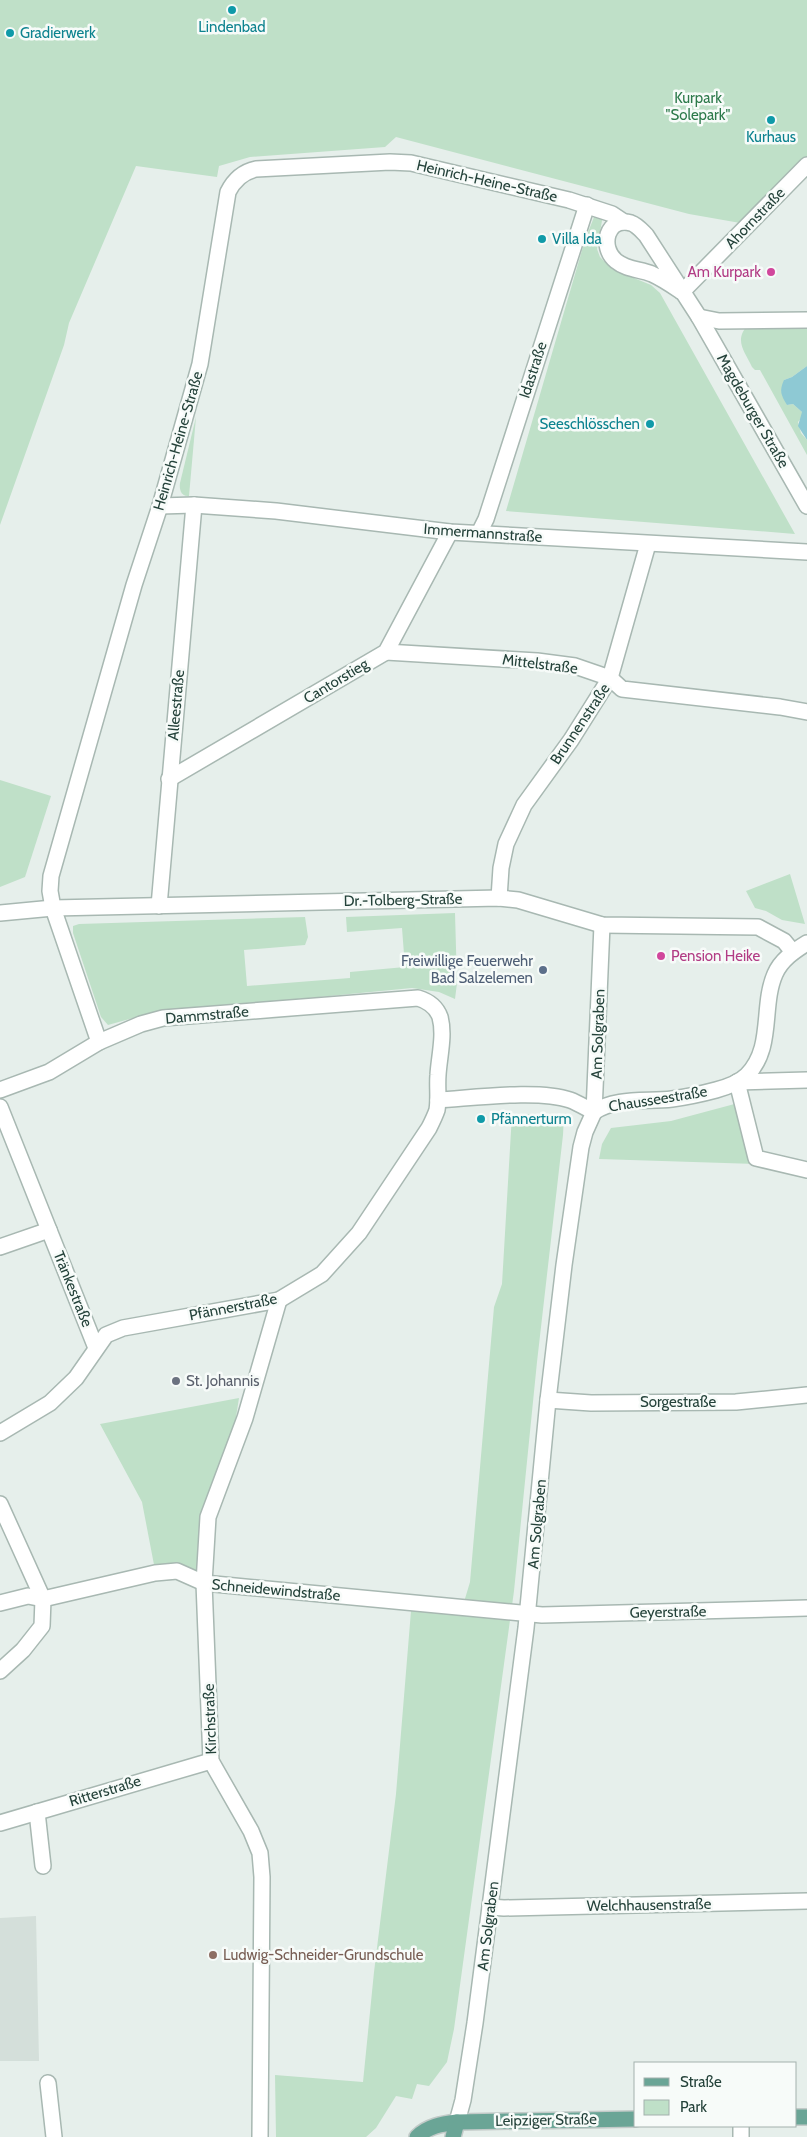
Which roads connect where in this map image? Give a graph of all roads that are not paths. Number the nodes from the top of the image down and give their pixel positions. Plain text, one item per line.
1 (807, 165) edge
2 (587, 205) junction
3 (624, 222) junction
4 (682, 292) junction
5 (699, 317) junction
6 (807, 320) edge
7 (194, 504) junction
8 (160, 506) junction
9 (807, 506) edge
10 (450, 532) junction
11 (479, 533) junction
12 (648, 544) junction
13 (807, 552) edge
14 (386, 652) junction
15 (610, 678) junction
16 (807, 712) edge
17 (170, 780) junction
18 (499, 898) junction
19 (159, 906) junction
20 (53, 908) junction
21 (0, 913) edge
22 (602, 925) junction
23 (807, 943) edge
24 (793, 952) junction
25 (428, 1001) joint
26 (99, 1042) junction
27 (807, 1080) edge
28 (737, 1082) junction
29 (0, 1090) edge
30 (438, 1100) junction
31 (0, 1107) edge
32 (594, 1112) junction
33 (807, 1170) edge
34 (49, 1230) junction
35 (0, 1247) edge
36 (279, 1300) junction
37 (96, 1348) junction
38 (807, 1395) edge
39 (548, 1400) junction
40 (0, 1433) edge
41 (0, 1504) edge
42 (204, 1583) junction
43 (43, 1598) junction
44 (0, 1603) edge
45 (807, 1608) edge
46 (528, 1613) junction
47 (0, 1671) edge
48 (211, 1760) junction
49 (38, 1812) junction
50 (0, 1823) edge
51 (43, 1866) dead end
52 (807, 1901) edge
53 (490, 1907) junction
54 (48, 2083) dead end
55 (634, 2119) edge
56 (457, 2122) junction
57 (54, 2137) edge
58 (260, 2137) edge
59 (417, 2137) edge
60 (453, 2137) edge

1 - 4 street, Ahornstraße
2 - 3 street, Heinrich-Heine-Straße
2 - 8 street, Heinrich-Heine-Straße
2 - 11 street, Idastraße
3 - 4 street, Magdeburger Straße
3 - 4 street, Magdeburger Straße
4 - 5 street, Magdeburger Straße
5 - 6 street
5 - 9 street, Magdeburger Straße
7 - 8 street, Immermannstraße
7 - 10 street, Immermannstraße
7 - 17 street, Alleestraße
8 - 20 street, Heinrich-Heine-Straße
10 - 11 street, Immermannstraße
10 - 14 street, Cantorstieg
11 - 12 street, Immermannstraße
12 - 13 street, Immermannstraße
12 - 15 street, Brunnenstraße
14 - 15 street, Mittelstraße
14 - 17 street, Cantorstieg
15 - 16 street, Mittelstraße
15 - 18 street, Brunnenstraße
17 - 19 street, Alleestraße
18 - 19 street, Dr.-Tolberg-Straße
18 - 22 street, Dr.-Tolberg-Straße
19 - 20 street, Dr.-Tolberg-Straße
20 - 21 street, Dr.-Tolberg-Straße
20 - 26 street, Heinrich-Heine-Straße
22 - 24 street, Dr.-Tolberg-Straße
22 - 32 street, Am Solgraben
23 - 24 street, Chausseestraße
24 - 28 street, Chausseestraße
25 - 26 street, Dammstraße
25 - 30 street, Pfännerstraße
26 - 29 street, Dammstraße
27 - 28 street
28 - 32 street, Chausseestraße
28 - 33 street
30 - 32 street
30 - 36 street, Pfännerstraße
31 - 34 street, Tränkestraße
32 - 39 street, Am Solgraben
34 - 35 street
34 - 37 street, Tränkestraße
36 - 37 street, Pfännerstraße
36 - 42 street, Kirchstraße
37 - 40 street, Pfännerstraße
38 - 39 street, Sorgestraße
39 - 46 street, Am Solgraben
41 - 43 street
42 - 43 street, Schneidewindstraße
42 - 46 street, Schneidewindstraße
42 - 48 street, Kirchstraße
43 - 44 street, Schneidewindstraße
43 - 47 street
45 - 46 street, Geyerstraße
46 - 53 street, Am Solgraben
48 - 49 street, Ritterstraße
48 - 58 street, Kirchstraße
49 - 50 street, Ritterstraße
49 - 51 street
52 - 53 street, Welchhausenstraße
53 - 56 street, Am Solgraben
54 - 57 street
55 - 56 main road, Leipziger Straße
56 - 59 main road, Leipziger Straße
56 - 60 main road

